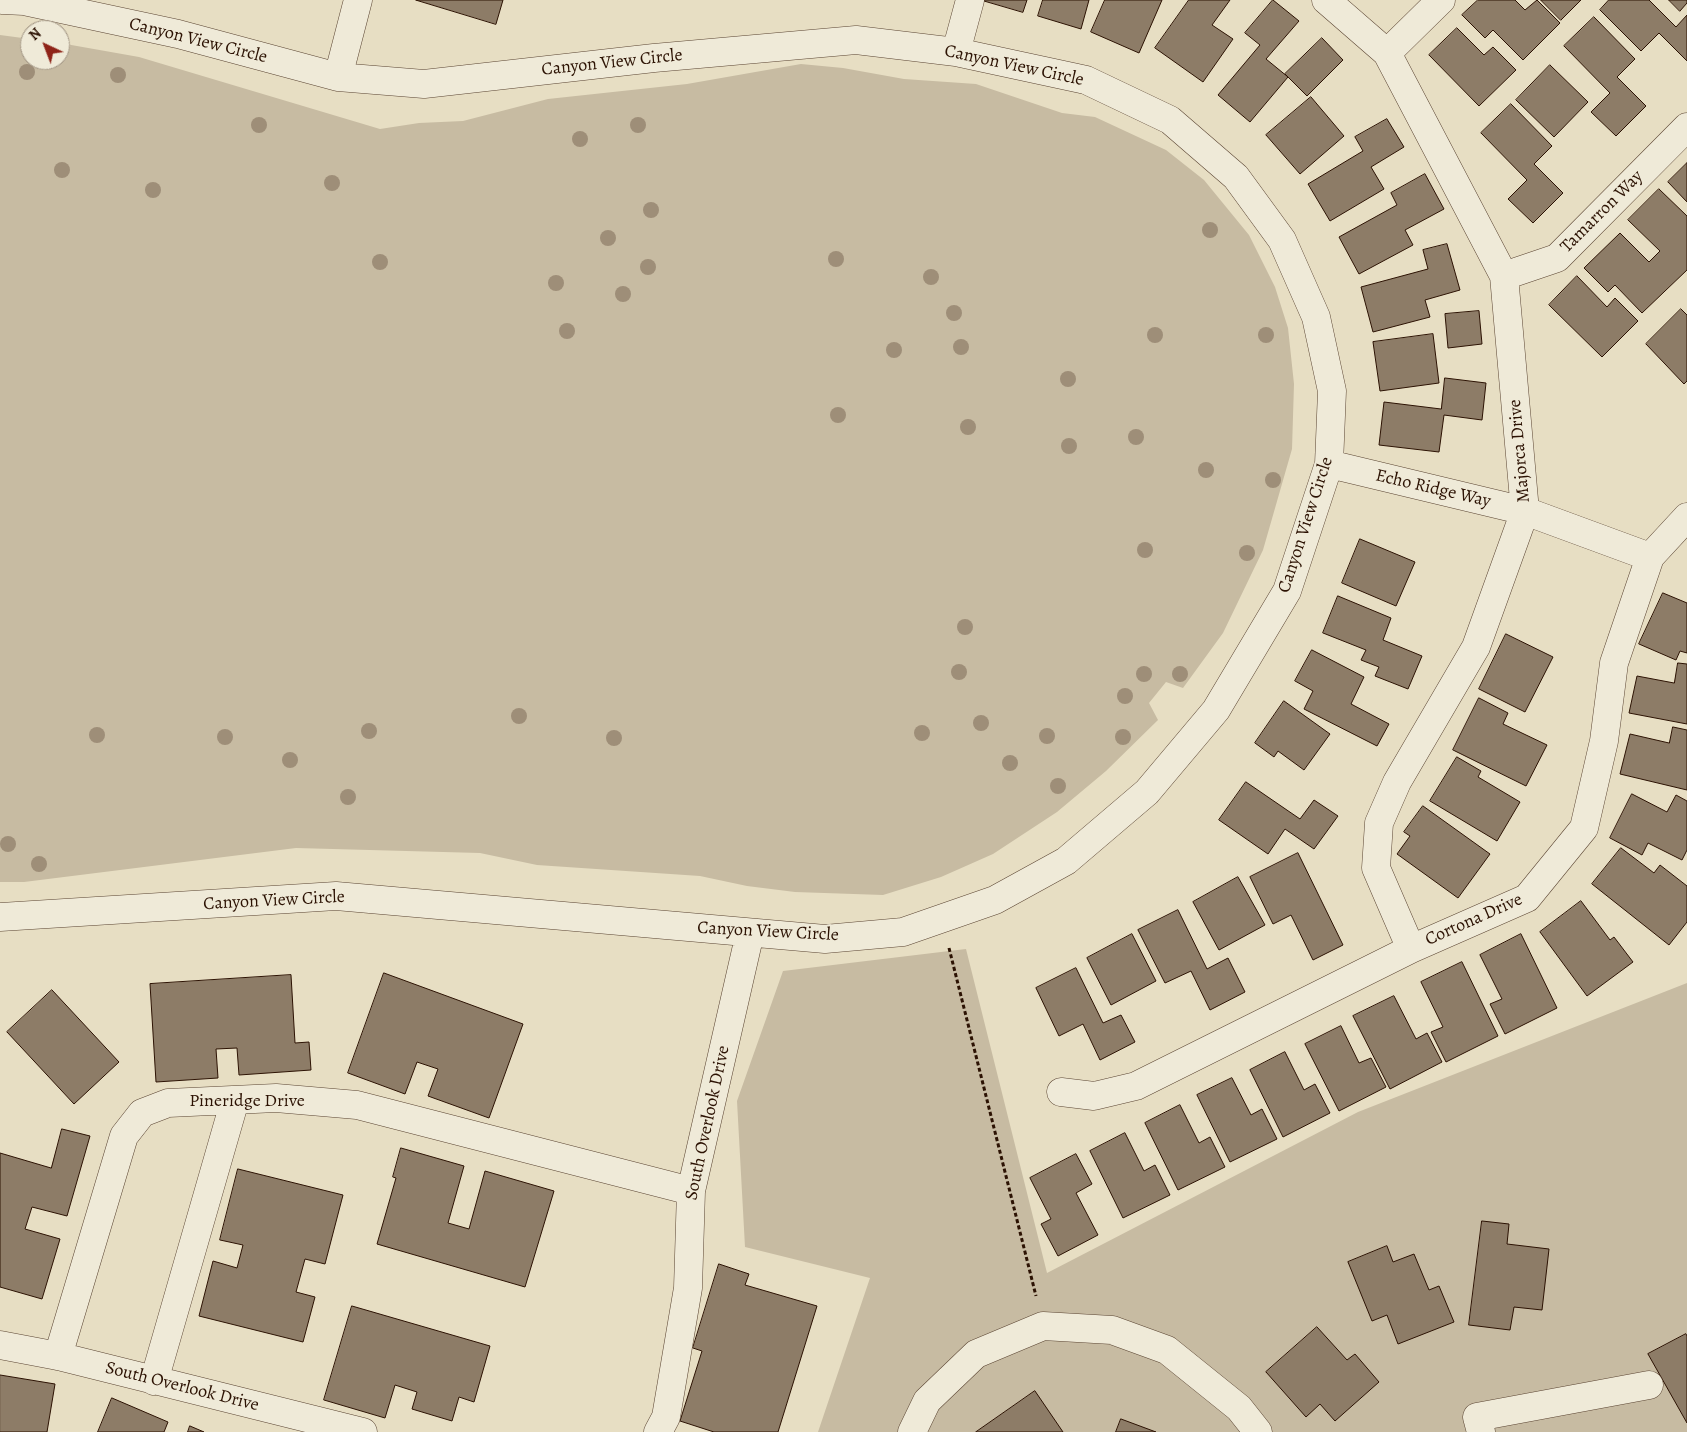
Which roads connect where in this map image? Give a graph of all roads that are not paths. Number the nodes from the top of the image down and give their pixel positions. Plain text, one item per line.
1 (3, 0) edge
2 (358, 0) edge
3 (970, 0) edge
4 (1326, 0) edge
5 (1441, 0) edge
6 (956, 52) junction
7 (1387, 53) junction
8 (338, 77) junction
9 (1687, 126) edge
10 (1504, 276) junction
11 (1329, 464) junction
12 (1525, 511) junction
13 (1687, 517) edge
14 (1650, 557) junction
15 (0, 917) edge
16 (750, 933) junction
17 (1410, 949) junction
18 (1061, 1092) dead end
19 (235, 1100) junction
20 (691, 1191) junction
21 (0, 1345) edge
22 (58, 1356) junction
23 (154, 1381) junction
24 (1649, 1385) dead end
25 (1479, 1424) edge
26 (363, 1432) edge
27 (658, 1432) edge
28 (912, 1432) edge
29 (1258, 1432) edge

1 - 8 street, Canyon View Circle
2 - 8 street
3 - 6 street
4 - 7 street, Majorca Drive
5 - 7 street
6 - 8 street, Canyon View Circle
6 - 11 street, Canyon View Circle
7 - 10 street, Majorca Drive
9 - 10 street, Tamarron Way
10 - 12 street, Majorca Drive
11 - 12 street, Echo Ridge Way
11 - 16 street, Canyon View Circle
12 - 14 street, Echo Ridge Way
12 - 17 street, Majorca Drive
13 - 14 street, Cortona Drive
14 - 17 street, Cortona Drive
15 - 16 street, Canyon View Circle
16 - 20 street, South Overlook Drive
17 - 18 street, Cortona Drive
19 - 20 street, Pineridge Drive
19 - 22 street, Pineridge Drive
19 - 23 street
20 - 27 street, South Overlook Drive
21 - 22 street, South Overlook Drive
22 - 23 street, South Overlook Drive
23 - 26 street, South Overlook Drive
24 - 25 street
28 - 29 street

